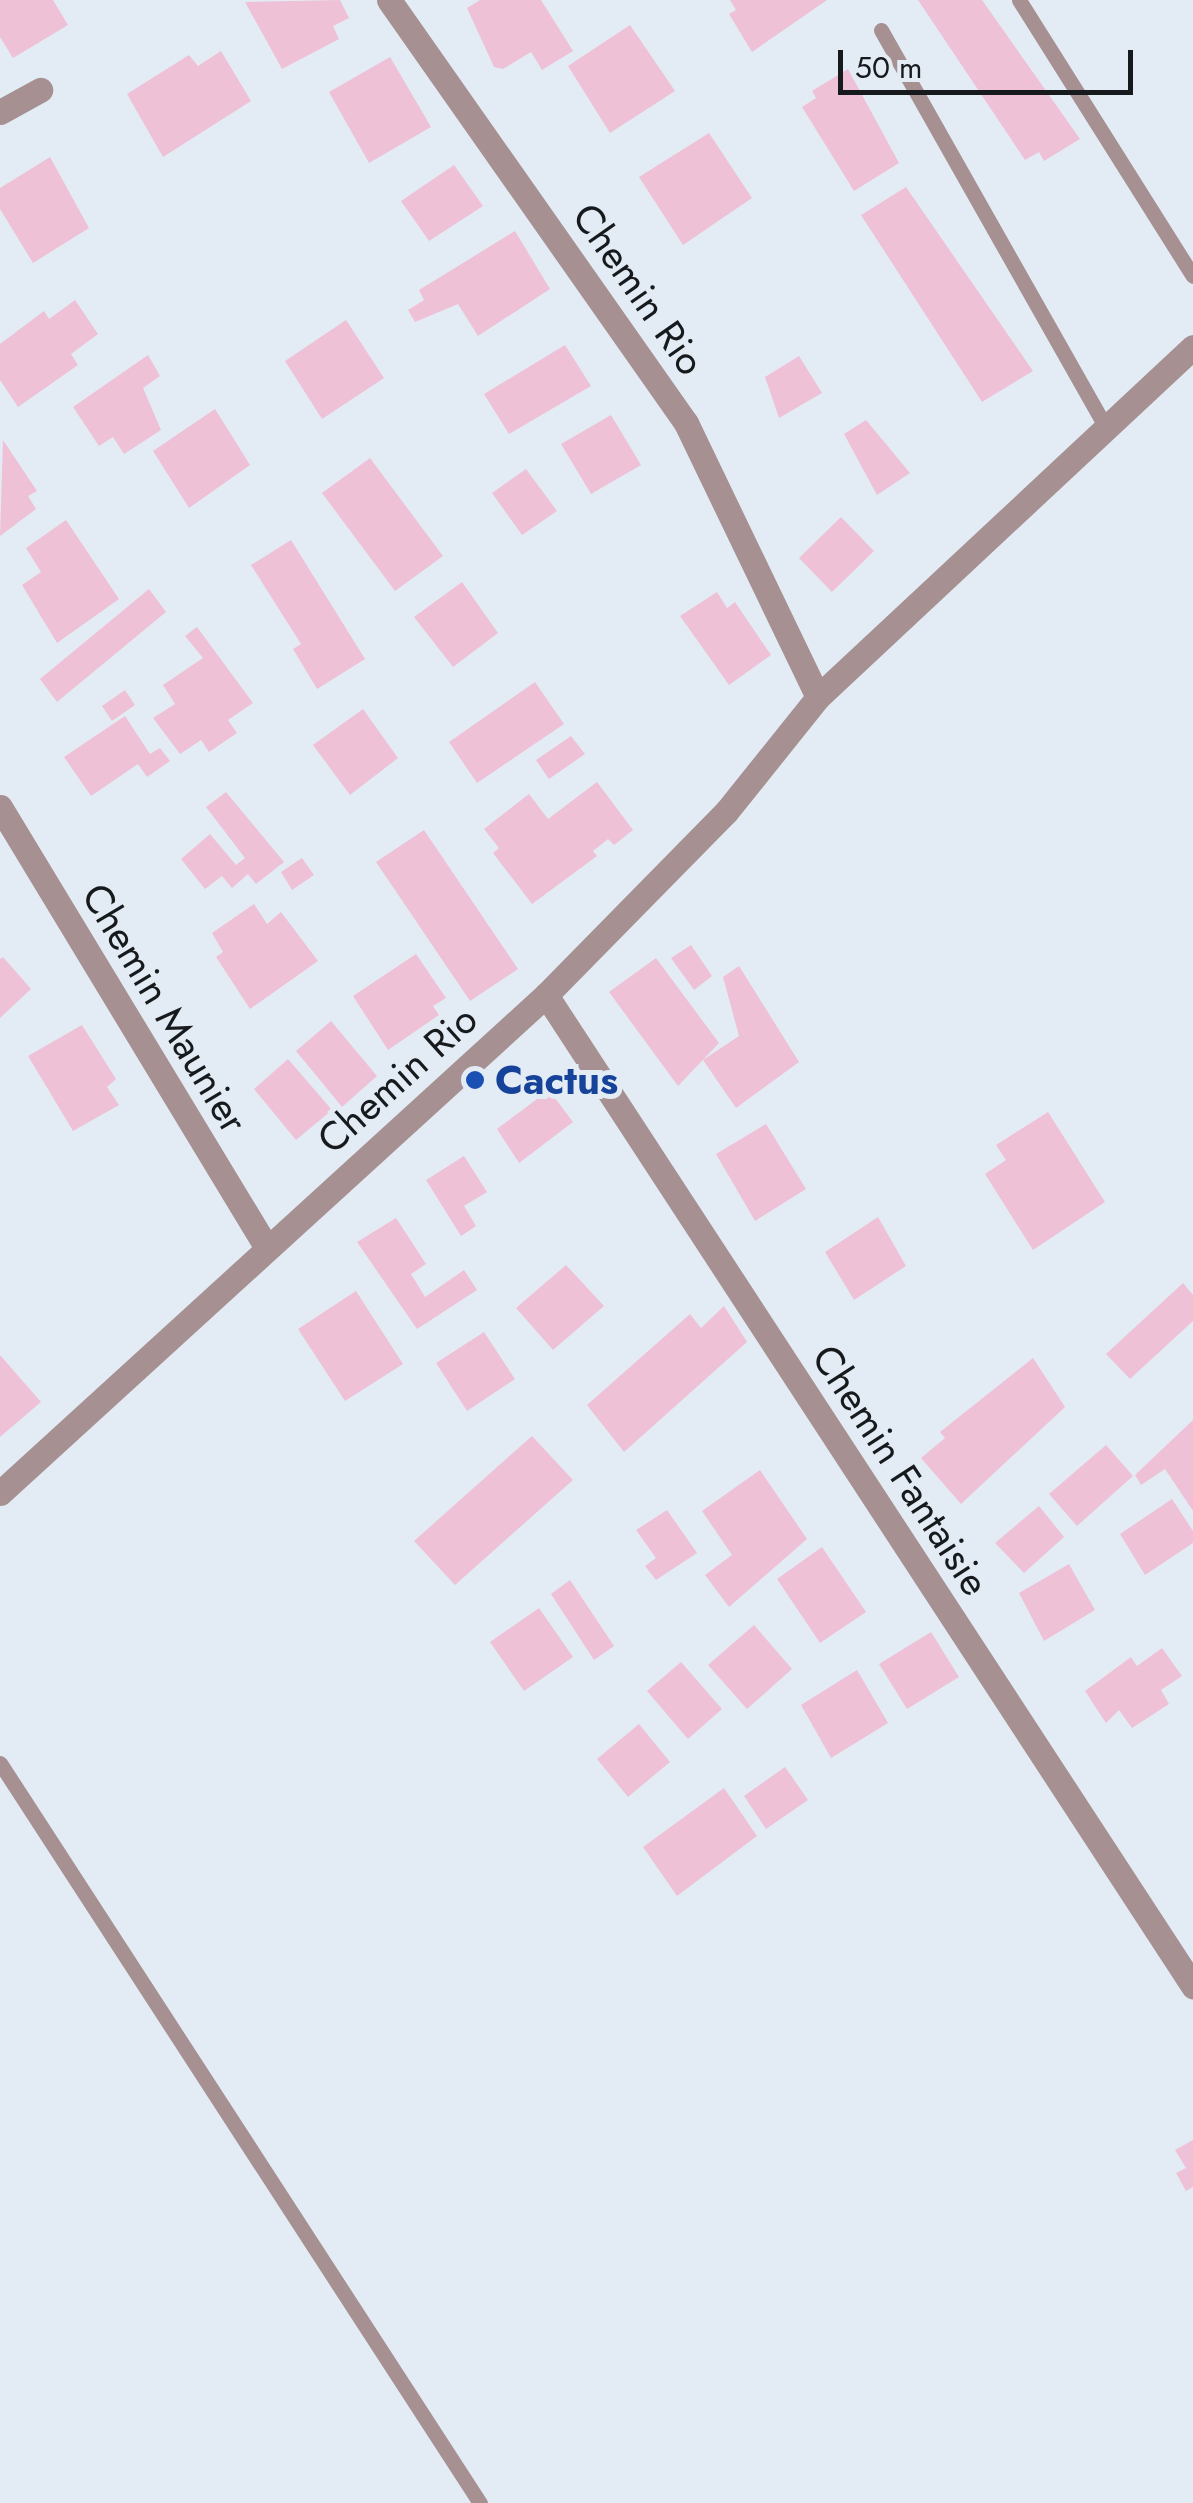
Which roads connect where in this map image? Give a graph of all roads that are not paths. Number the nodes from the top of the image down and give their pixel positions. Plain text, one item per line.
1 (389, 0) edge
2 (1019, 0) edge
3 (881, 30) dead end
4 (40, 90) dead end
5 (0, 112) edge
6 (1193, 276) edge
7 (1193, 347) edge
8 (1106, 428) junction
9 (818, 696) junction
10 (0, 807) edge
11 (546, 995) junction
12 (267, 1248) junction
13 (0, 1492) edge
14 (0, 1763) edge
15 (1193, 1986) edge
16 (480, 2503) edge

1 - 9 street, Chemin Rio
2 - 6 lane
3 - 8 lane
4 - 5 street
7 - 8 street, Chemin Rio
8 - 9 street, Chemin Rio
9 - 11 street, Chemin Rio
10 - 12 street, Chemin Maunier
11 - 12 street, Chemin Rio
11 - 15 street, Chemin Fantaisie
12 - 13 street, Chemin Rio
14 - 16 lane

